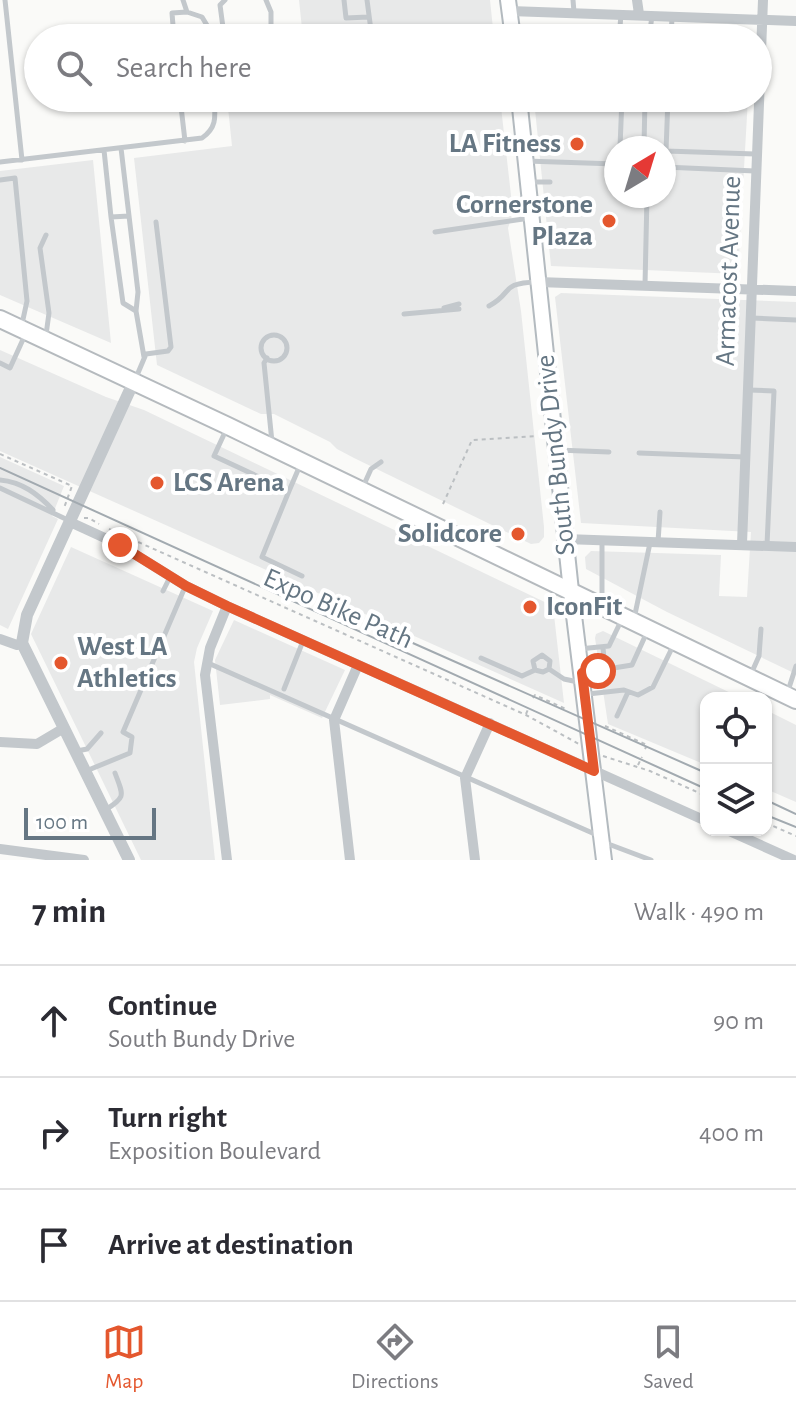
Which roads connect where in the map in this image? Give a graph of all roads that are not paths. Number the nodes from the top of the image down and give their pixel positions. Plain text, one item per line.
1 (5, 0) edge
2 (183, 0) edge
3 (225, 0) edge
4 (266, 0) edge
5 (344, 0) edge
6 (367, 0) edge
7 (573, 0) edge
8 (637, 0) edge
9 (763, 0) edge
10 (509, 6) edge
11 (187, 12) junction
12 (574, 12) junction
13 (621, 14) junction
14 (639, 14) junction
15 (652, 15) junction
16 (672, 16) junction
17 (368, 17) junction
18 (762, 20) junction
19 (796, 21) edge
20 (173, 24) edge
21 (206, 24) edge
22 (223, 24) edge
23 (271, 24) edge
24 (369, 24) edge
25 (620, 24) edge
26 (651, 24) edge
27 (672, 24) edge
28 (762, 24) edge
29 (9, 32) junction
30 (0, 34) edge
31 (182, 112) edge
32 (214, 112) edge
33 (520, 112) edge
34 (621, 112) edge
35 (645, 112) edge
36 (667, 112) edge
37 (759, 112) edge
38 (620, 136) edge
39 (644, 136) edge
40 (185, 141) junction
41 (121, 148) junction
42 (104, 150) junction
43 (757, 155) junction
44 (22, 160) junction
45 (525, 160) junction
46 (0, 162) edge
47 (604, 163) edge
48 (676, 168) edge
49 (757, 171) junction
50 (0, 180) edge
51 (527, 182) junction
52 (550, 182) dead end
53 (647, 208) edge
54 (129, 216) junction
55 (111, 217) junction
56 (531, 218) junction
57 (156, 222) dead end
58 (435, 232) dead end
59 (46, 235) dead end
60 (538, 282) junction
61 (645, 286) junction
62 (752, 290) junction
63 (796, 291) edge
64 (490, 303) dead end
65 (459, 306) dead end
66 (136, 311) junction
67 (404, 314) dead end
68 (751, 318) junction
69 (0, 319) edge
70 (796, 320) edge
71 (24, 330) junction
72 (45, 340) junction
73 (144, 357) junction
74 (267, 358) junction
75 (0, 363) edge
76 (134, 381) junction
77 (748, 390) junction
78 (228, 426) junction
79 (272, 447) junction
80 (556, 450) junction
81 (609, 452) dead end
82 (639, 453) dead end
83 (745, 457) junction
84 (302, 461) junction
85 (381, 462) dead end
86 (0, 480) edge
87 (0, 488) edge
88 (362, 490) junction
89 (289, 491) junction
90 (660, 512) dead end
91 (56, 513) junction
92 (70, 522) junction
93 (565, 539) junction
94 (602, 540) junction
95 (654, 542) junction
96 (742, 544) junction
97 (767, 545) junction
98 (796, 547) edge
99 (171, 576) junction
100 (302, 576) dead end
101 (186, 586) junction
102 (163, 591) dead end
103 (571, 591) junction
104 (227, 606) junction
105 (603, 606) junction
106 (635, 622) junction
107 (761, 629) dead end
108 (0, 639) edge
109 (303, 640) junction
110 (675, 641) junction
111 (22, 643) junction
112 (603, 647) junction
113 (579, 649) junction
114 (481, 658) dead end
115 (207, 662) junction
116 (358, 665) junction
117 (796, 666) edge
118 (549, 669) junction
119 (535, 670) junction
120 (605, 671) junction
121 (750, 678) junction
122 (583, 684) junction
123 (284, 689) dead end
124 (628, 692) junction
125 (791, 698) edge
126 (617, 716) dead end
127 (334, 720) junction
128 (490, 723) junction
129 (64, 728) junction
130 (101, 733) dead end
131 (0, 742) edge
132 (76, 752) junction
133 (594, 771) junction
134 (85, 772) junction
135 (115, 773) dead end
136 (465, 778) junction
137 (104, 810) junction
138 (700, 818) edge
139 (740, 836) edge
140 (602, 839) junction
141 (0, 849) edge
142 (84, 860) edge
143 (129, 860) edge
144 (227, 860) edge
145 (350, 860) edge
146 (475, 860) edge
147 (604, 860) edge
148 (651, 860) edge
149 (794, 860) edge

1 - 29 lane
2 - 11 lane
3 - 22 lane
4 - 23 lane
5 - 17 lane
6 - 17 lane
7 - 12 lane
8 - 14 street
9 - 18 street, Armacost Avenue
10 - 12 street
11 - 20 lane
11 - 21 lane
12 - 13 street
13 - 14 street
13 - 25 lane
14 - 15 street
15 - 16 street
15 - 26 lane
16 - 18 street
16 - 27 lane
17 - 24 lane
18 - 19 street
18 - 28 street, Armacost Avenue
29 - 30 lane
29 - 44 lane
31 - 40 lane
32 - 40 lane
33 - 45 main road, South Bundy Drive
34 - 38 lane
35 - 39 lane
36 - 43 lane
37 - 43 street, Armacost Avenue
40 - 41 lane
41 - 42 lane
41 - 54 lane
42 - 44 lane
42 - 55 lane
43 - 49 street, Armacost Avenue
44 - 46 lane
45 - 47 lane
45 - 51 main road, South Bundy Drive
48 - 49 lane
49 - 62 street, Armacost Avenue
50 - 71 lane
51 - 52 lane
51 - 56 main road, South Bundy Drive
53 - 61 lane
54 - 55 lane
54 - 66 lane
55 - 66 lane
56 - 58 lane
56 - 60 main road, South Bundy Drive
57 - 73 lane
59 - 72 lane
60 - 61 street
60 - 64 lane
60 - 80 main road, South Bundy Drive
61 - 62 street
62 - 63 street
62 - 68 street, Armacost Avenue
65 - 67 lane
66 - 73 lane
68 - 70 lane
68 - 77 street, Armacost Avenue
69 - 71 main road
71 - 72 main road
71 - 75 lane
72 - 76 main road
73 - 76 lane
74 - 74 lane
74 - 79 lane
76 - 78 main road
76 - 92 street
77 - 83 street, Armacost Avenue
77 - 97 lane
78 - 79 main road
78 - 89 lane
79 - 84 main road
80 - 81 lane
80 - 93 main road, South Bundy Drive
82 - 83 lane
83 - 96 street, Armacost Avenue
84 - 88 main road
84 - 89 lane
85 - 88 lane
86 - 91 lane
87 - 91 lane
88 - 103 main road
89 - 100 lane
90 - 95 lane
91 - 92 lane
92 - 99 street
92 - 111 street
93 - 94 street
93 - 103 main road, South Bundy Drive
94 - 95 street
94 - 105 lane
95 - 96 street
95 - 106 lane
96 - 97 street
97 - 98 street
99 - 101 street
99 - 102 lane
101 - 104 street
101 - 134 lane
103 - 105 main road
103 - 113 main road, South Bundy Drive
104 - 109 street
104 - 115 street
105 - 106 main road
106 - 110 main road
106 - 112 lane
106 - 120 lane
107 - 121 lane
108 - 111 street
109 - 116 street
109 - 123 lane
110 - 121 main road
110 - 124 lane
111 - 129 street
112 - 113 lane
112 - 120 lane
113 - 122 main road, South Bundy Drive
114 - 119 lane
115 - 127 lane
115 - 144 street
116 - 127 street
116 - 128 street
117 - 125 lane
118 - 119 lane
118 - 119 lane
118 - 122 lane
120 - 122 lane
121 - 125 main road
122 - 124 lane
122 - 133 main road, South Bundy Drive
124 - 126 lane
127 - 136 lane
127 - 145 street
128 - 133 street
128 - 136 street
129 - 131 street
129 - 132 street
130 - 132 lane
132 - 134 street
133 - 138 street
133 - 140 main road, South Bundy Drive
134 - 137 street
135 - 137 lane
136 - 140 lane
136 - 146 street
137 - 143 street
139 - 149 street
140 - 147 main road, South Bundy Drive
140 - 148 lane
141 - 142 street

